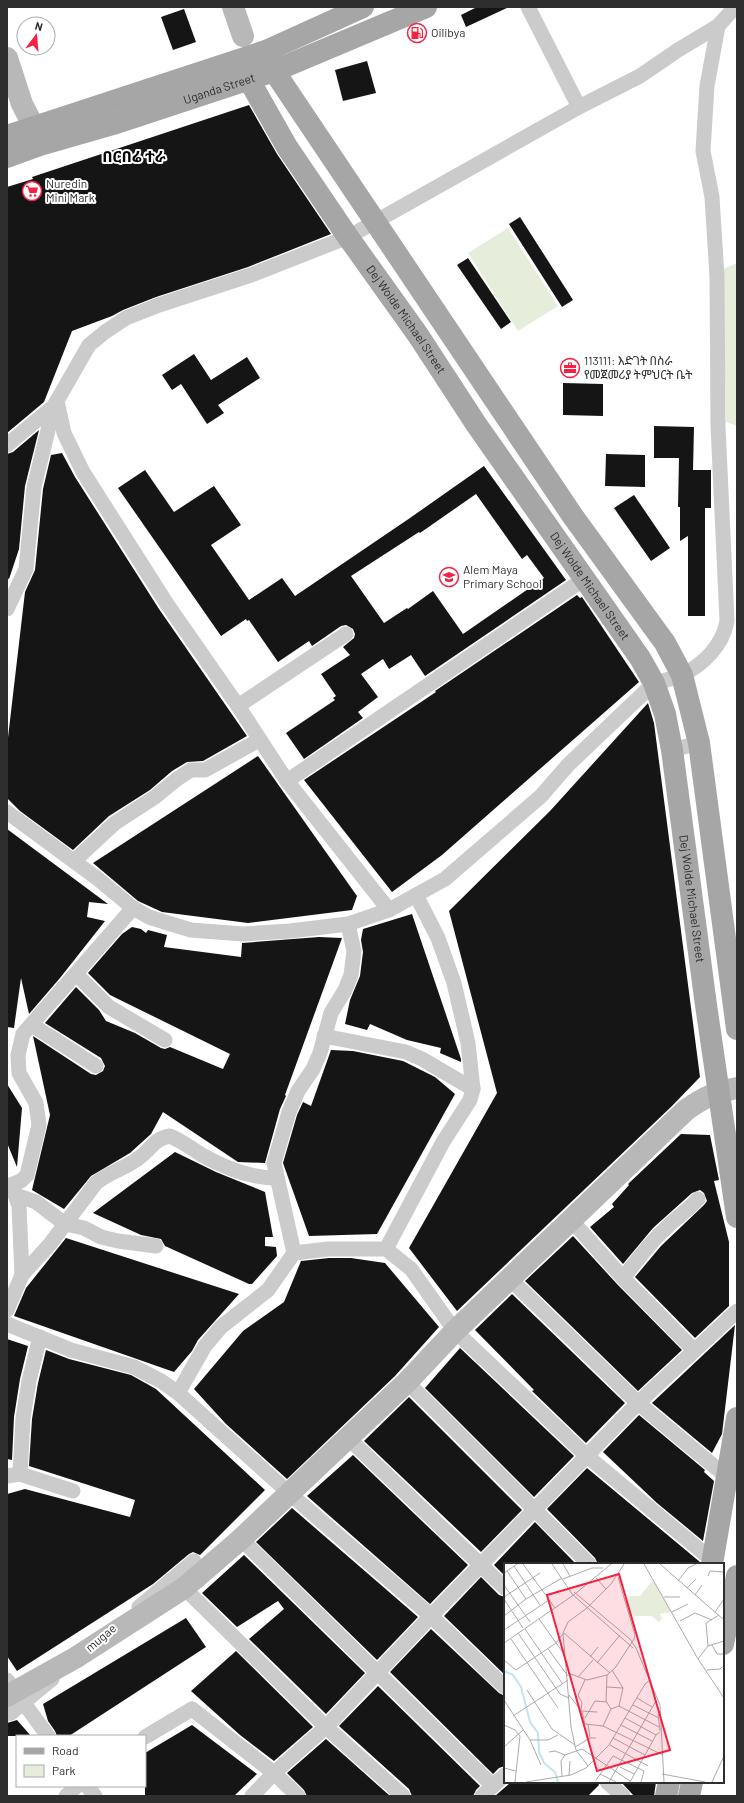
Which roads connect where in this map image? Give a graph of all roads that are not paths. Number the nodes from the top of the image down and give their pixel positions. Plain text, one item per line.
1 (233, 7) edge
2 (363, 7) edge
3 (426, 7) edge
4 (528, 7) edge
5 (735, 7) edge
6 (718, 26) junction
7 (243, 36) junction
8 (7, 58) edge
9 (270, 61) junction
10 (244, 70) junction
11 (579, 107) junction
12 (7, 136) edge
13 (37, 136) junction
14 (7, 157) edge
15 (374, 223) junction
16 (348, 237) junction
17 (56, 403) junction
18 (502, 411) junction
19 (476, 424) junction
20 (7, 445) edge
21 (584, 579) junction
22 (7, 609) edge
23 (346, 634) dead end
24 (682, 675) junction
25 (654, 683) junction
26 (238, 706) junction
27 (260, 740) junction
28 (699, 743) junction
29 (672, 750) junction
30 (287, 781) junction
31 (7, 812) edge
32 (74, 862) junction
33 (416, 895) junction
34 (133, 908) junction
35 (389, 910) junction
36 (348, 924) junction
37 (76, 974) junction
38 (32, 1025) junction
39 (737, 1029) edge
40 (324, 1036) junction
41 (165, 1040) dead end
42 (96, 1066) dead end
43 (473, 1089) junction
44 (728, 1090) edge
45 (276, 1178) junction
46 (11, 1185) edge
47 (698, 1199) dead end
48 (737, 1217) edge
49 (572, 1221) junction
50 (65, 1224) junction
51 (156, 1246) dead end
52 (386, 1249) junction
53 (294, 1253) junction
54 (22, 1275) junction
55 (622, 1278) junction
56 (510, 1279) junction
57 (7, 1310) edge
58 (737, 1311) edge
59 (7, 1324) edge
60 (455, 1331) junction
61 (40, 1337) junction
62 (694, 1350) junction
63 (407, 1382) junction
64 (178, 1393) junction
65 (638, 1403) junction
66 (737, 1418) edge
67 (347, 1437) junction
68 (587, 1456) junction
69 (13, 1475) edge
70 (727, 1477) junction
71 (73, 1491) dead end
72 (289, 1493) junction
73 (535, 1510) junction
74 (241, 1539) junction
75 (194, 1561) dead end
76 (712, 1562) edge
77 (588, 1563) edge
78 (481, 1566) junction
79 (737, 1576) edge
80 (504, 1587) edge
81 (184, 1588) junction
82 (431, 1616) junction
83 (724, 1639) edge
84 (377, 1673) junction
85 (504, 1686) edge
86 (10, 1689) edge
87 (7, 1714) edge
88 (326, 1727) junction
89 (47, 1735) edge
90 (146, 1736) edge
91 (274, 1773) junction
92 (504, 1776) edge
93 (608, 1783) edge
94 (669, 1783) edge
95 (692, 1783) edge
96 (493, 1786) junction
97 (76, 1787) edge
98 (88, 1787) edge
99 (66, 1796) edge
100 (95, 1796) edge
101 (252, 1796) edge
102 (298, 1796) edge
103 (403, 1796) edge
104 (482, 1796) edge
105 (623, 1796) edge
106 (666, 1796) edge
107 (689, 1796) edge

1 - 7 main road
2 - 9 main road, Uganda Street
3 - 9 main road, Uganda Street
4 - 11 street
5 - 6 street
6 - 11 street
6 - 24 street
7 - 9 street
7 - 10 street
8 - 13 main road
9 - 10 main road, Uganda Street
9 - 15 main road
10 - 13 main road, Uganda Street
10 - 16 main road, Dej Wolde Michael Street
11 - 15 street
12 - 13 main road, Uganda Street
13 - 14 main road, Uganda Street
15 - 16 street
15 - 18 main road
16 - 17 street
16 - 19 main road, Dej Wolde Michael Street
17 - 20 street
17 - 22 street
17 - 26 street
18 - 19 main road
18 - 24 main road
19 - 21 main road, Dej Wolde Michael Street
21 - 25 main road, Dej Wolde Michael Street
21 - 30 street
23 - 26 street
24 - 25 street
24 - 28 main road
25 - 29 main road, Dej Wolde Michael Street
25 - 33 street
26 - 27 street
27 - 30 street
27 - 32 street
28 - 29 street
28 - 39 main road
29 - 44 main road, Dej Wolde Michael Street
30 - 35 street
31 - 32 street
32 - 34 street
33 - 35 street
33 - 43 street
34 - 36 street
34 - 37 street
35 - 36 street
36 - 40 street
37 - 38 street
37 - 41 street
38 - 42 street
38 - 46 street
40 - 43 street
40 - 45 street
43 - 52 street
44 - 48 main road, Dej Wolde Michael Street
44 - 49 main road
45 - 50 street
45 - 53 street
46 - 50 street
46 - 54 street
47 - 55 street
49 - 55 street
49 - 56 main road
50 - 51 street
50 - 54 street
52 - 53 street
52 - 60 street
53 - 64 street
54 - 57 street
55 - 62 street
56 - 60 main road
56 - 65 street
58 - 62 street
59 - 61 street
60 - 63 main road
60 - 68 street
61 - 64 street
61 - 69 street
62 - 65 street
63 - 67 main road
63 - 73 street
64 - 72 street
65 - 68 street
65 - 70 street
66 - 70 main road
67 - 72 main road
67 - 78 street
68 - 73 street
68 - 76 street
69 - 71 street
70 - 76 main road
72 - 74 main road
72 - 82 street
73 - 77 street
73 - 78 street
74 - 81 main road
74 - 84 street
75 - 87 street, mugae
78 - 80 street
78 - 82 street
79 - 83 main road
81 - 86 main road
81 - 88 street
82 - 84 street
82 - 85 street
84 - 88 street
84 - 96 street
86 - 89 street
88 - 91 street
88 - 103 street
90 - 91 street
91 - 101 street
91 - 102 street
92 - 96 street
93 - 105 street
94 - 106 main road
95 - 107 main road
96 - 104 street
97 - 99 street
98 - 100 street

